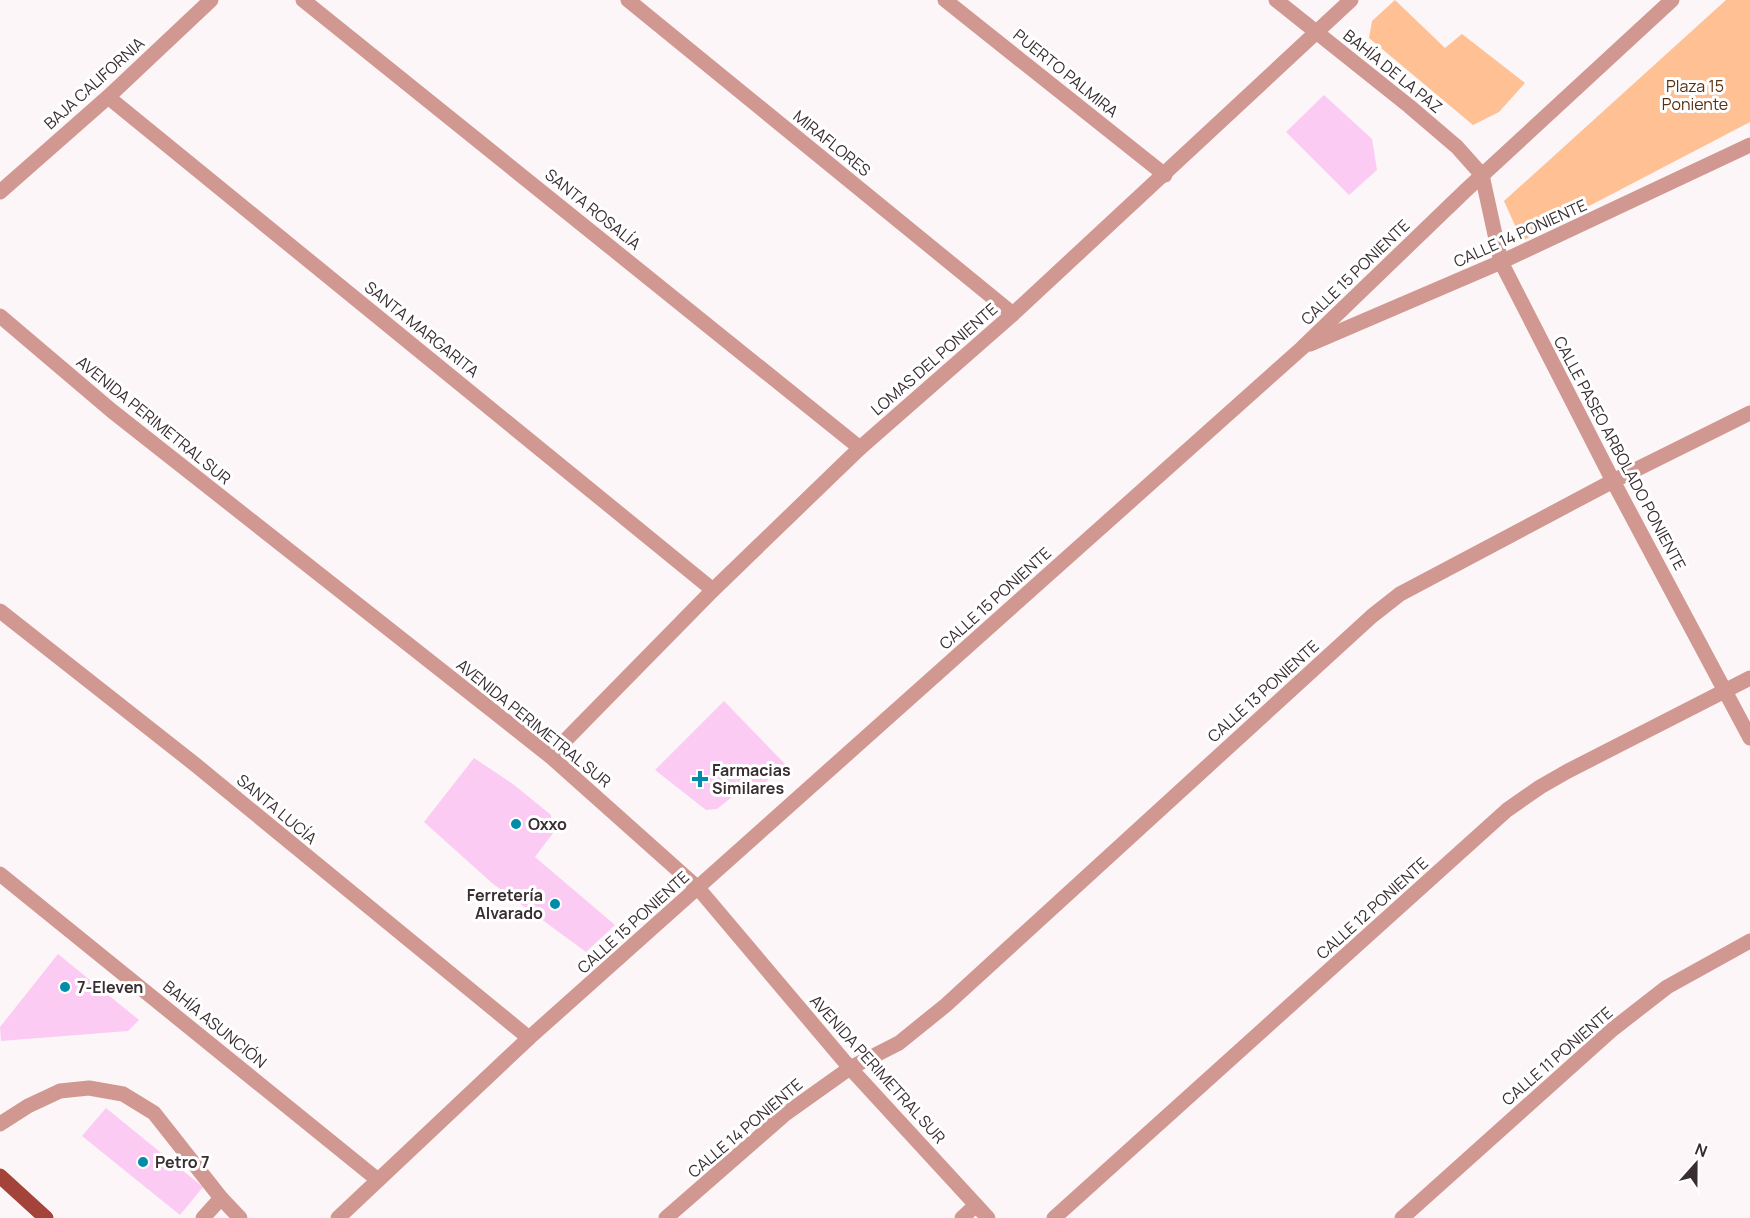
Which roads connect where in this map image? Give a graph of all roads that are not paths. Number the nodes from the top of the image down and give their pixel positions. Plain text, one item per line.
1 (211, 0) edge
2 (303, 0) edge
3 (628, 0) edge
4 (945, 0) edge
5 (1276, 0) edge
6 (1352, 0) edge
7 (1672, 0) edge
8 (1316, 33) junction
9 (108, 98) junction
10 (1750, 145) edge
11 (1165, 175) junction
12 (1482, 175) junction
13 (0, 192) edge
14 (1501, 262) junction
15 (1013, 314) junction
16 (0, 316) edge
17 (1302, 348) junction
18 (1750, 413) edge
19 (860, 448) junction
20 (1612, 481) junction
21 (713, 590) junction
22 (0, 611) edge
23 (1750, 678) edge
24 (1725, 691) junction
25 (1750, 738) edge
26 (550, 756) junction
27 (0, 874) edge
28 (698, 888) junction
29 (1750, 941) edge
30 (529, 1038) junction
31 (850, 1068) junction
32 (0, 1124) edge
33 (0, 1176) edge
34 (378, 1180) junction
35 (221, 1198) junction
36 (976, 1205) junction
37 (46, 1218) edge
38 (203, 1218) edge
39 (240, 1218) edge
40 (338, 1218) edge
41 (666, 1218) edge
42 (962, 1218) edge
43 (988, 1218) edge
44 (1054, 1218) edge
45 (1402, 1218) edge

1 - 9 street, BAJA CALIFORNIA
2 - 19 street, SANTA ROSALÍA
3 - 15 street, MIRAFLORES
4 - 11 street, PUERTO PALMIRA
5 - 8 street, BAHÍA DE LA PAZ
6 - 8 street, LOMAS DEL PONIENTE
7 - 12 street, CALLE 15 PONIENTE
8 - 11 street, LOMAS DEL PONIENTE
8 - 12 street, BAHÍA DE LA PAZ
9 - 13 street, BAJA CALIFORNIA
9 - 21 street, SANTA MARGARITA
10 - 14 street, CALLE 14 PONIENTE
11 - 15 street, LOMAS DEL PONIENTE
12 - 14 street, CALLE PASEO ARBOLADO PONIENTE
12 - 17 street, CALLE 15 PONIENTE
14 - 17 street, CALLE 14 PONIENTE
14 - 20 street, CALLE PASEO ARBOLADO PONIENTE
15 - 19 street, LOMAS DEL PONIENTE
16 - 26 street, AVENIDA PERIMETRAL SUR
17 - 28 street, CALLE 15 PONIENTE
18 - 20 street, CALLE 13 PONIENTE
19 - 21 street, LOMAS DEL PONIENTE
20 - 24 street, CALLE PASEO ARBOLADO PONIENTE
20 - 31 street, CALLE 13 PONIENTE
21 - 26 street, LOMAS DEL PONIENTE
22 - 30 street, SANTA LUCÍA
23 - 24 street, CALLE 12 PONIENTE
24 - 25 street, CALLE PASEO ARBOLADO PONIENTE
24 - 44 street, CALLE 12 PONIENTE
26 - 28 street, AVENIDA PERIMETRAL SUR
27 - 34 street, BAHÍA ASUNCIÓN
28 - 30 street, CALLE 15 PONIENTE
28 - 31 street, AVENIDA PERIMETRAL SUR
29 - 45 street, CALLE 11 PONIENTE
30 - 34 street, CALLE 15 PONIENTE
31 - 36 street, AVENIDA PERIMETRAL SUR
31 - 41 street, CALLE 14 PONIENTE
32 - 35 street
33 - 37 main road
34 - 40 street, CALLE 15 PONIENTE
35 - 38 street
35 - 39 street
36 - 42 street
36 - 43 street, AVENIDA PERIMETRAL SUR

